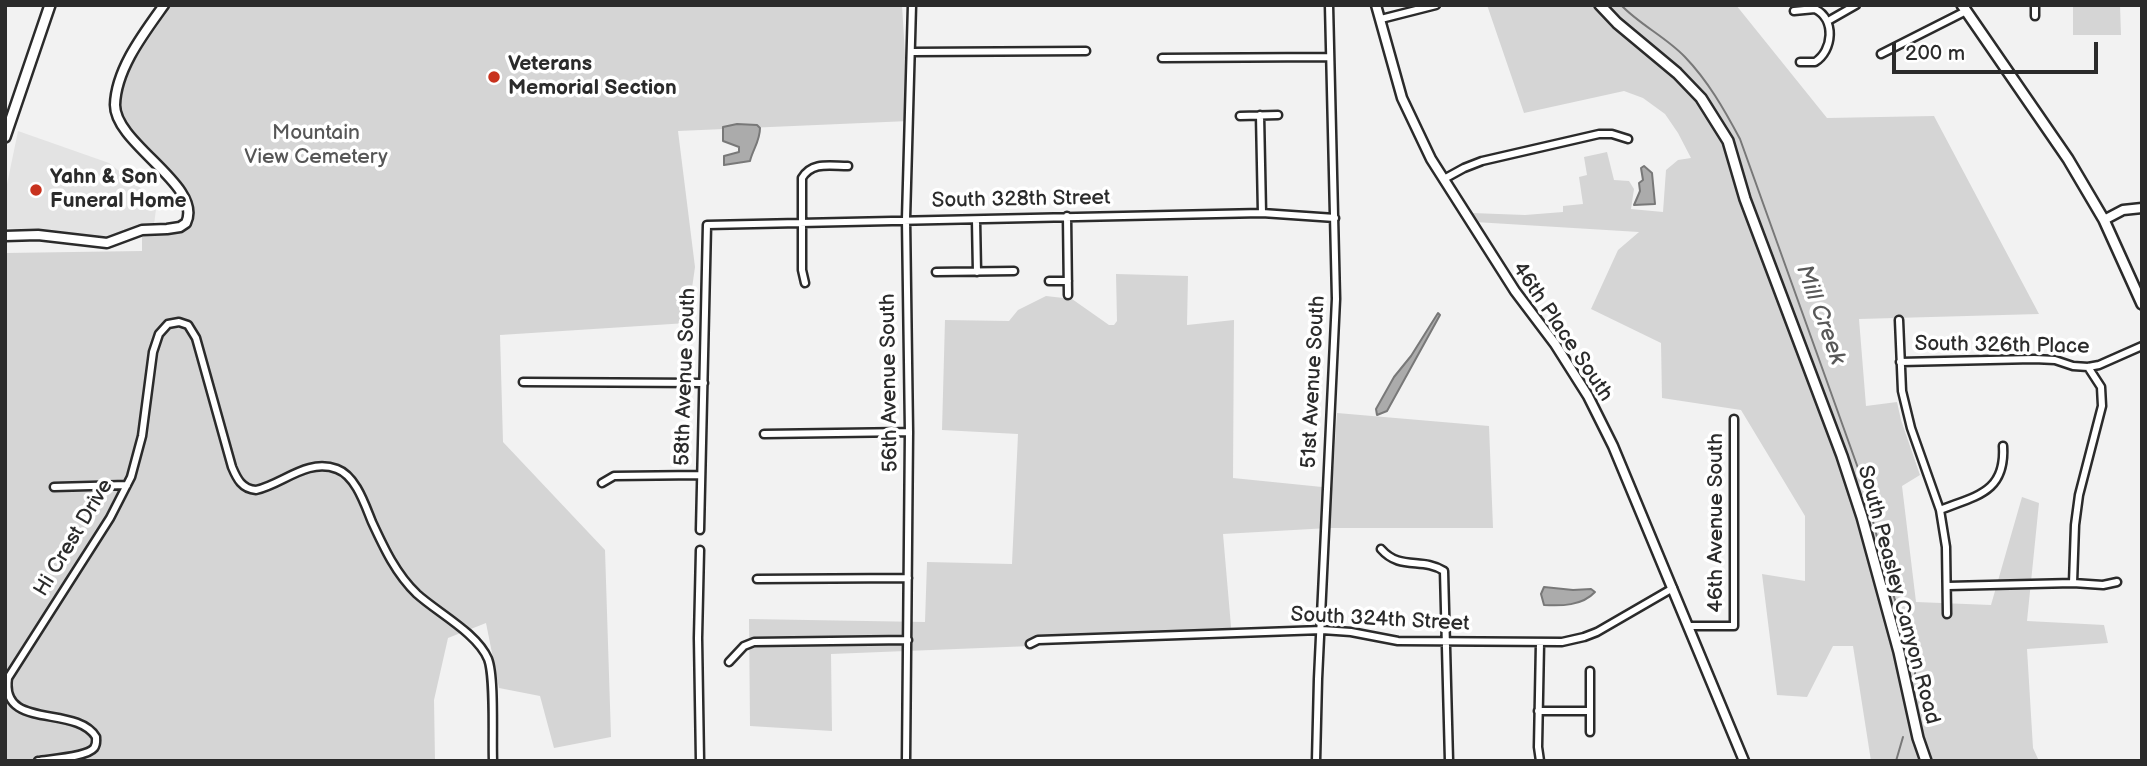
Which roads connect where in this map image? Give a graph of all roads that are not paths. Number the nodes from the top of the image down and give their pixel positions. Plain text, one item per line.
1 (50, 5) edge
2 (164, 5) edge
3 (912, 5) edge
4 (1329, 5) edge
5 (1376, 5) edge
6 (1436, 5) edge
7 (1600, 5) edge
8 (1856, 5) edge
9 (2035, 5) edge
10 (1964, 8) edge
11 (1794, 11) dead end
12 (2035, 16) dead end
13 (1381, 19) junction
14 (1828, 21) junction
15 (1086, 51) dead end
16 (912, 52) junction
17 (1881, 54) dead end
18 (1329, 57) junction
19 (1162, 58) dead end
20 (1800, 62) dead end
21 (1260, 115) junction
22 (1278, 115) dead end
23 (1240, 116) dead end
24 (5, 137) edge
25 (1628, 139) dead end
26 (848, 166) dead end
27 (1444, 180) junction
28 (2142, 208) edge
29 (1262, 213) junction
30 (1067, 216) junction
31 (1335, 218) junction
32 (906, 219) junction
33 (976, 220) junction
34 (2104, 220) junction
35 (802, 223) junction
36 (707, 225) joint
37 (5, 236) edge
38 (1014, 271) dead end
39 (936, 272) dead end
40 (977, 272) junction
41 (1049, 281) dead end
42 (1068, 281) junction
43 (806, 283) dead end
44 (1068, 295) dead end
45 (2142, 304) edge
46 (1899, 320) dead end
47 (2142, 346) edge
48 (1900, 362) junction
49 (2088, 367) junction
50 (523, 383) dead end
51 (704, 383) junction
52 (1734, 419) dead end
53 (909, 432) junction
54 (764, 434) dead end
55 (2003, 446) dead end
56 (700, 475) junction
57 (602, 483) dead end
58 (127, 485) junction
59 (54, 486) dead end
60 (1940, 510) junction
61 (700, 530) dead end
62 (1381, 549) dead end
63 (700, 550) dead end
64 (908, 578) junction
65 (757, 579) dead end
66 (2117, 582) dead end
67 (2073, 583) junction
68 (1948, 586) junction
69 (1673, 588) junction
70 (1947, 614) dead end
71 (1688, 626) junction
72 (1322, 630) junction
73 (908, 640) junction
74 (1446, 642) junction
75 (1540, 643) junction
76 (1031, 644) dead end
77 (729, 662) dead end
78 (1590, 671) dead end
79 (6, 693) edge
80 (1538, 711) junction
81 (1590, 711) junction
82 (1590, 732) dead end
83 (38, 761) edge
84 (493, 761) edge
85 (700, 761) edge
86 (906, 761) edge
87 (1316, 761) edge
88 (1449, 761) edge
89 (1540, 761) edge
90 (1744, 761) edge
91 (1926, 761) edge

1 - 24 main road
2 - 37 street
3 - 16 street, 56th Avenue South
4 - 18 street, 51st Avenue South
5 - 13 street, 46th Place South
6 - 13 street
7 - 91 main road, South Peasley Canyon Road
8 - 14 street
9 - 12 street
10 - 17 street
10 - 34 main road
11 - 14 street
13 - 27 street, 46th Place South
14 - 20 street
15 - 16 street
16 - 32 street, 56th Avenue South
18 - 19 street
18 - 31 street, 51st Avenue South
21 - 22 street
21 - 23 street
21 - 29 street
25 - 27 street
26 - 35 street
27 - 69 street, 46th Place South
28 - 34 street
29 - 30 street, South 328th Street
29 - 31 street, South 328th Street
30 - 33 street, South 328th Street
30 - 42 street
31 - 72 street, 51st Avenue South
32 - 33 street, South 328th Street
32 - 35 street, South 328th Street
32 - 53 street, 56th Avenue South
33 - 40 street
34 - 45 main road
35 - 36 street, South 328th Street
35 - 43 street
36 - 51 street, 58th Avenue South
38 - 40 street
39 - 40 street
41 - 42 street
42 - 44 street
46 - 48 street
47 - 49 street, South 326th Place
48 - 49 street, South 326th Place
48 - 60 street
49 - 67 street
50 - 51 street
51 - 56 street, 58th Avenue South
52 - 71 street, 46th Avenue South
53 - 54 street
53 - 64 street, 56th Avenue South
55 - 60 street
56 - 57 street
56 - 61 street, 58th Avenue South
58 - 59 street
58 - 79 street, Hi Crest Drive
58 - 84 street, Hi Crest Drive
60 - 68 street
62 - 74 street
63 - 85 street
64 - 65 street
64 - 73 street, 56th Avenue South
66 - 67 street
67 - 68 street
68 - 70 street
69 - 71 street, 46th Place South
69 - 75 street, South 324th Street
71 - 90 street, 46th Place South
72 - 74 street, South 324th Street
72 - 76 street, South 324th Street
72 - 87 street, 51st Avenue South
73 - 77 street
73 - 86 street, 56th Avenue South
74 - 75 street, South 324th Street
74 - 88 street
75 - 80 street
78 - 81 street
79 - 83 street
80 - 81 street
80 - 89 street
81 - 82 street

